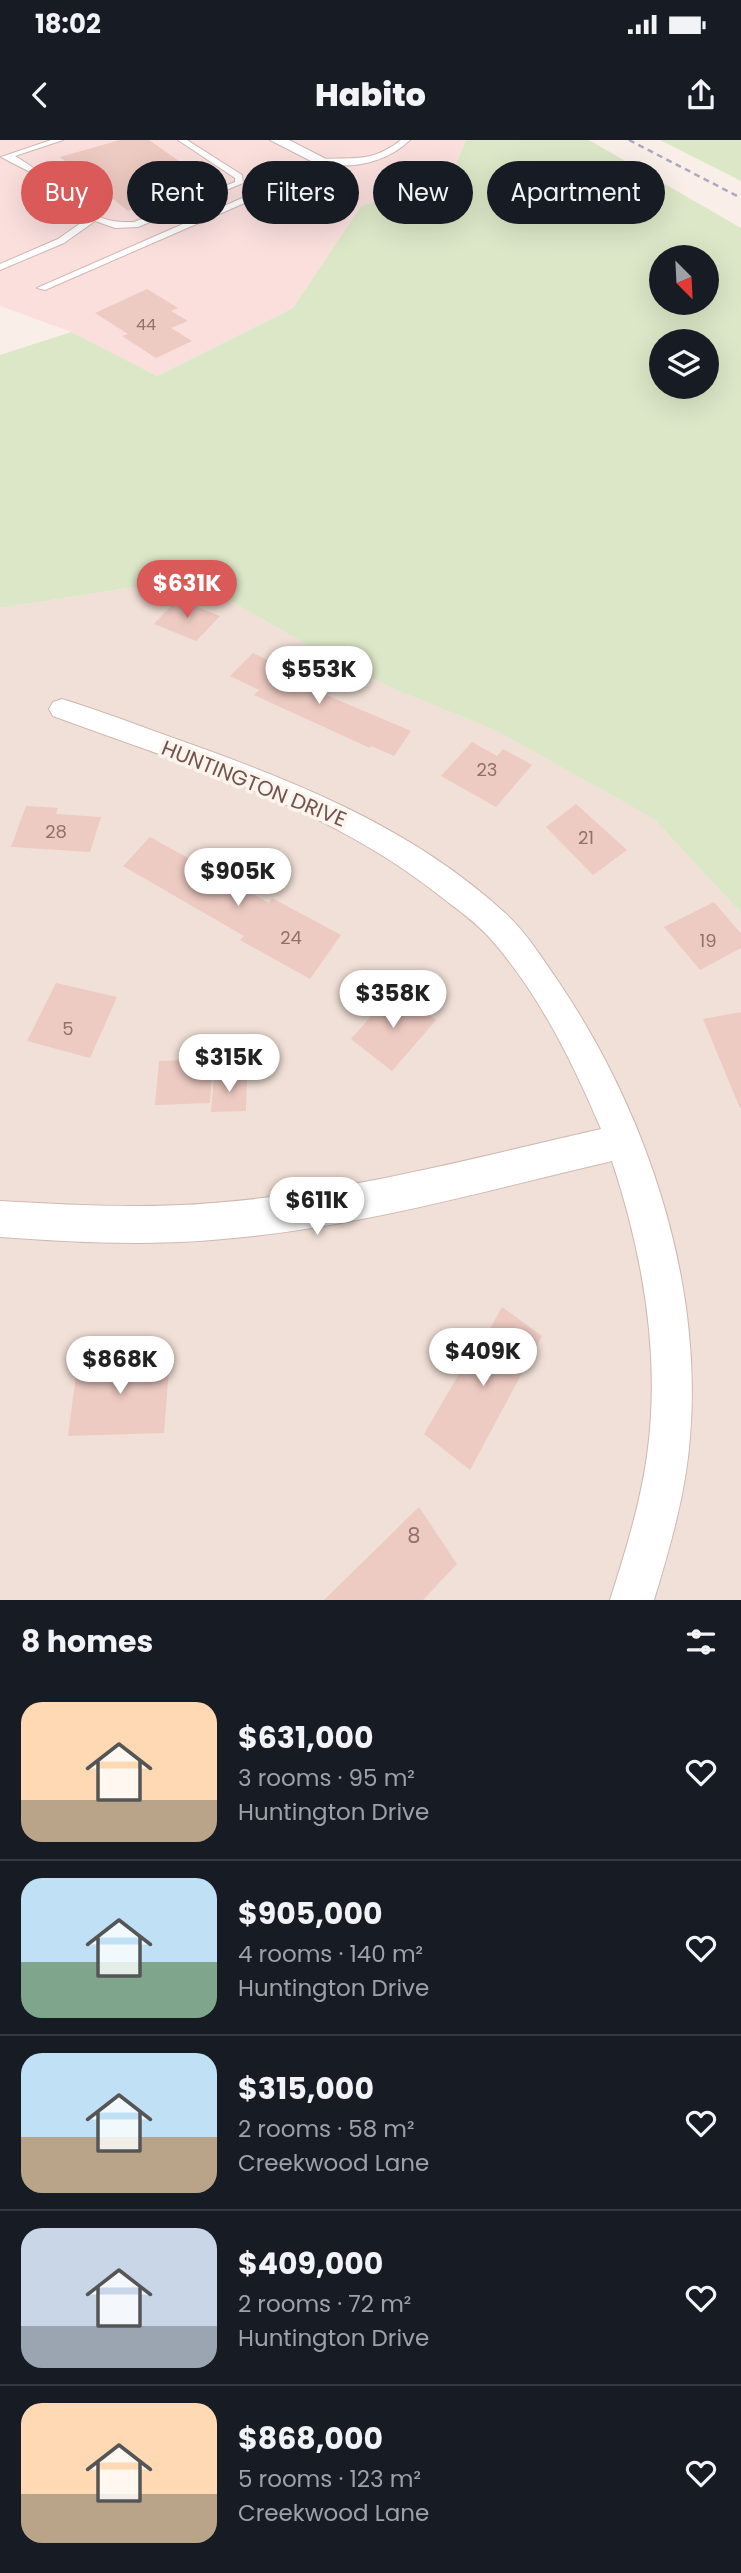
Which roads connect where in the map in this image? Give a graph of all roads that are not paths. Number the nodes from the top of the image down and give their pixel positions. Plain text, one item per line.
1 (59, 140) edge
2 (182, 140) edge
3 (276, 140) edge
4 (406, 140) edge
5 (5, 158) edge
6 (326, 161) joint
7 (242, 199) edge
8 (85, 224) edge
9 (112, 224) edge
10 (0, 267) edge
11 (42, 288) dead end
12 (62, 709) dead end
13 (624, 1141) junction
14 (0, 1219) edge
15 (632, 1600) edge

1 - 5 lane
2 - 9 lane
3 - 6 street
4 - 6 lane
7 - 11 lane
8 - 10 lane
12 - 13 street, HUNTINGTON DRIVE
13 - 14 street
13 - 15 street, HUNTINGTON DRIVE

